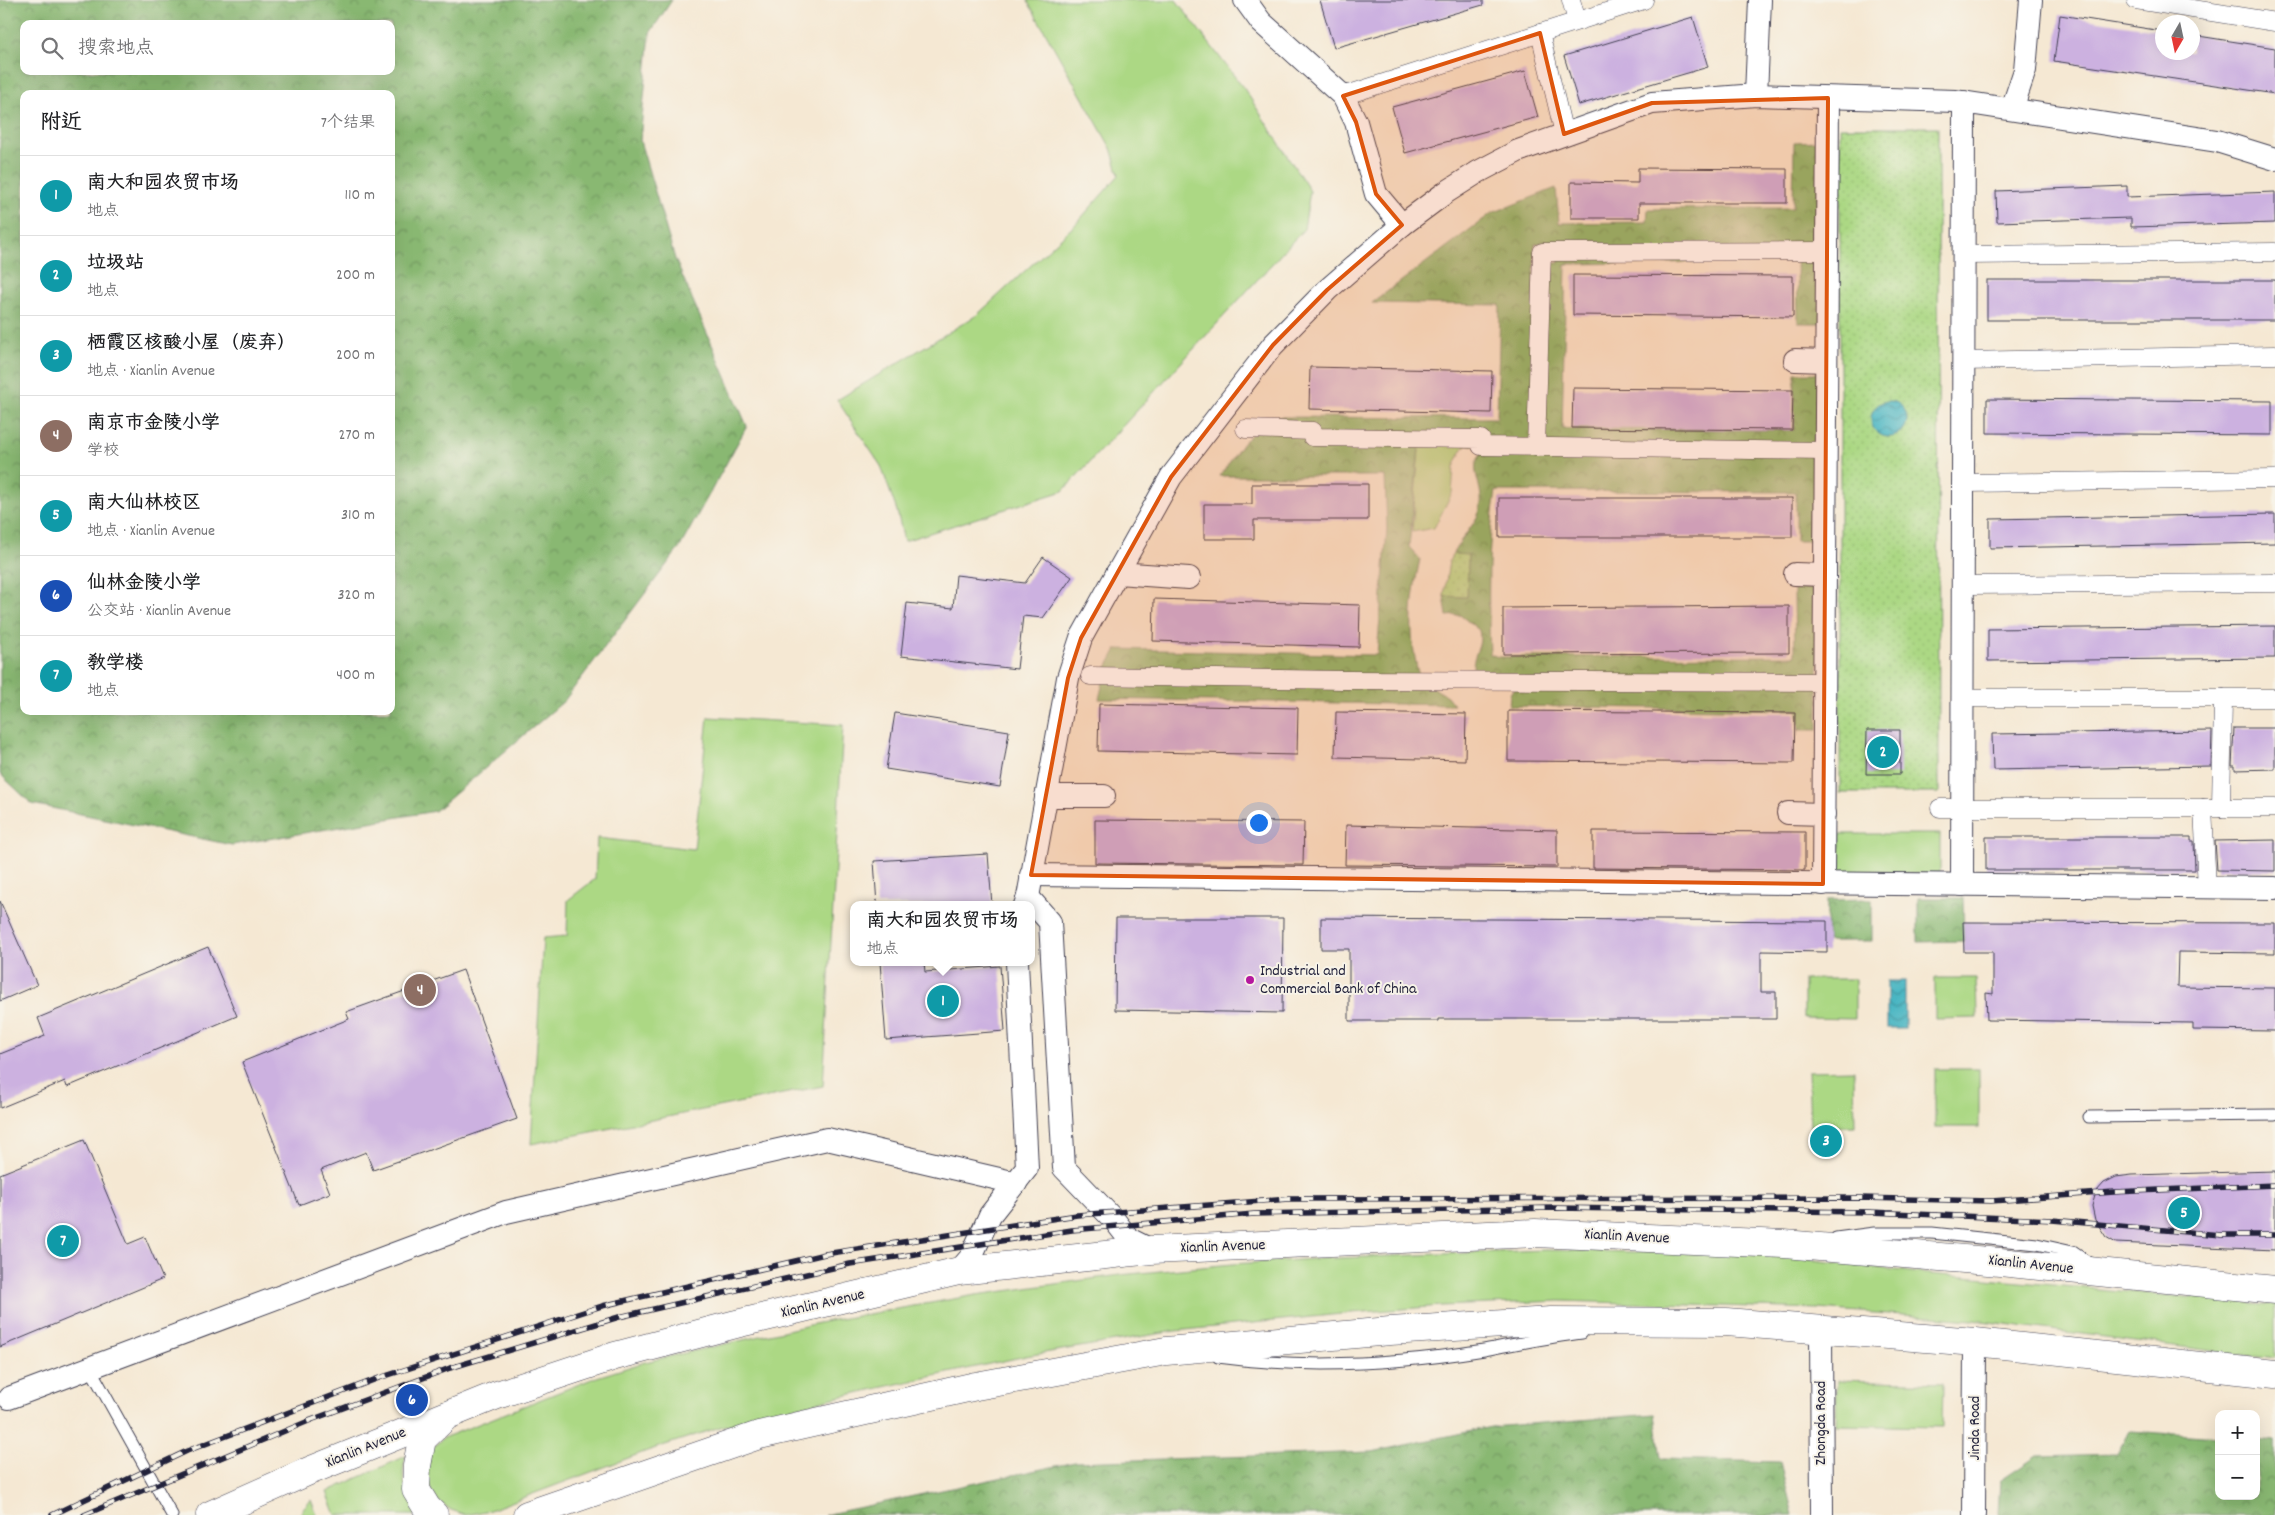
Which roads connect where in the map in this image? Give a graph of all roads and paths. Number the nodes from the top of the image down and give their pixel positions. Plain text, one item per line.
1 (1245, 0) edge
2 (1571, 0) edge
3 (1644, 0) edge
4 (1760, 0) edge
5 (2031, 0) edge
6 (2136, 0) edge
7 (1577, 21) junction
8 (2275, 22) edge
9 (1540, 33) junction
10 (1756, 95) junction
11 (1343, 96) junction
12 (1828, 98) junction
13 (1964, 102) junction
14 (2012, 109) junction
15 (1564, 134) junction
16 (2275, 159) edge
17 (1402, 225) junction
18 (1827, 251) junction
19 (2275, 252) edge
20 (1964, 255) junction
21 (2275, 355) edge
22 (1795, 360) dead end
23 (1826, 361) junction
24 (1963, 361) junction
25 (1245, 429) dead end
26 (1536, 447) junction
27 (1826, 451) junction
28 (2275, 479) edge
29 (1963, 482) junction
30 (1117, 573) junction
31 (1795, 574) dead end
32 (1825, 575) junction
33 (1189, 578) dead end
34 (2275, 583) edge
35 (1963, 584) junction
36 (1090, 676) dead end
37 (1825, 682) junction
38 (1962, 698) junction
39 (2223, 698) junction
40 (2275, 698) edge
41 (1046, 796) junction
42 (1104, 796) dead end
43 (1940, 808) dead end
44 (2203, 808) junction
45 (2221, 808) junction
46 (2275, 808) edge
47 (1962, 810) junction
48 (1788, 813) dead end
49 (1824, 814) junction
50 (1031, 875) junction
51 (1824, 884) junction
52 (1962, 885) junction
53 (2207, 888) junction
54 (2275, 888) edge
55 (1027, 901) edge
56 (1035, 908) edge
57 (1017, 966) edge
58 (2275, 1115) edge
59 (2089, 1117) dead end
60 (1016, 1184) junction
61 (1150, 1250) junction
62 (959, 1271) junction
63 (2275, 1290) edge
64 (1821, 1331) junction
65 (1975, 1342) junction
66 (90, 1368) junction
67 (2275, 1374) edge
68 (9, 1398) dead end
69 (447, 1415) junction
70 (172, 1515) edge
71 (210, 1515) edge
72 (434, 1515) edge
73 (527, 1515) edge
74 (1822, 1515) edge
75 (1974, 1515) edge

1 - 11 street
2 - 7 street
3 - 7 street
4 - 10 street
5 - 14 street
6 - 8 street
7 - 9 street
9 - 11 street
9 - 15 street
10 - 12 street
10 - 15 street
11 - 17 street
12 - 13 street
12 - 18 street
13 - 14 street
13 - 20 street
14 - 16 street
15 - 17 street
17 - 30 street
18 - 23 street
18 - 26 street
19 - 20 street
20 - 24 street
21 - 24 street
22 - 23 street
23 - 27 street
24 - 29 street
25 - 26 street
26 - 27 street
27 - 32 street
28 - 29 street
29 - 35 street
30 - 33 street
30 - 41 street
31 - 32 street
32 - 37 street
34 - 35 street
35 - 38 street
36 - 37 street
37 - 49 street
38 - 39 street
38 - 47 street
39 - 40 street
39 - 45 street
41 - 42 street
41 - 50 street
43 - 47 street
44 - 45 street
44 - 47 street
44 - 53 street
45 - 46 street
47 - 52 street
48 - 49 street
49 - 51 street
50 - 51 street
50 - 55 street
51 - 52 street
52 - 53 street
53 - 54 street
56 - 61 street
57 - 60 street
58 - 59 lane
60 - 62 street
60 - 66 street
61 - 62 main road, Xianlin Avenue
61 - 63 main road, Xianlin Avenue
62 - 69 main road, Xianlin Avenue
64 - 65 main road
64 - 73 main road
64 - 74 street, Zhongda Road
65 - 67 main road
65 - 75 street, Jinda Road
66 - 68 street
66 - 70 lane
69 - 71 main road, Xianlin Avenue
69 - 72 main road

